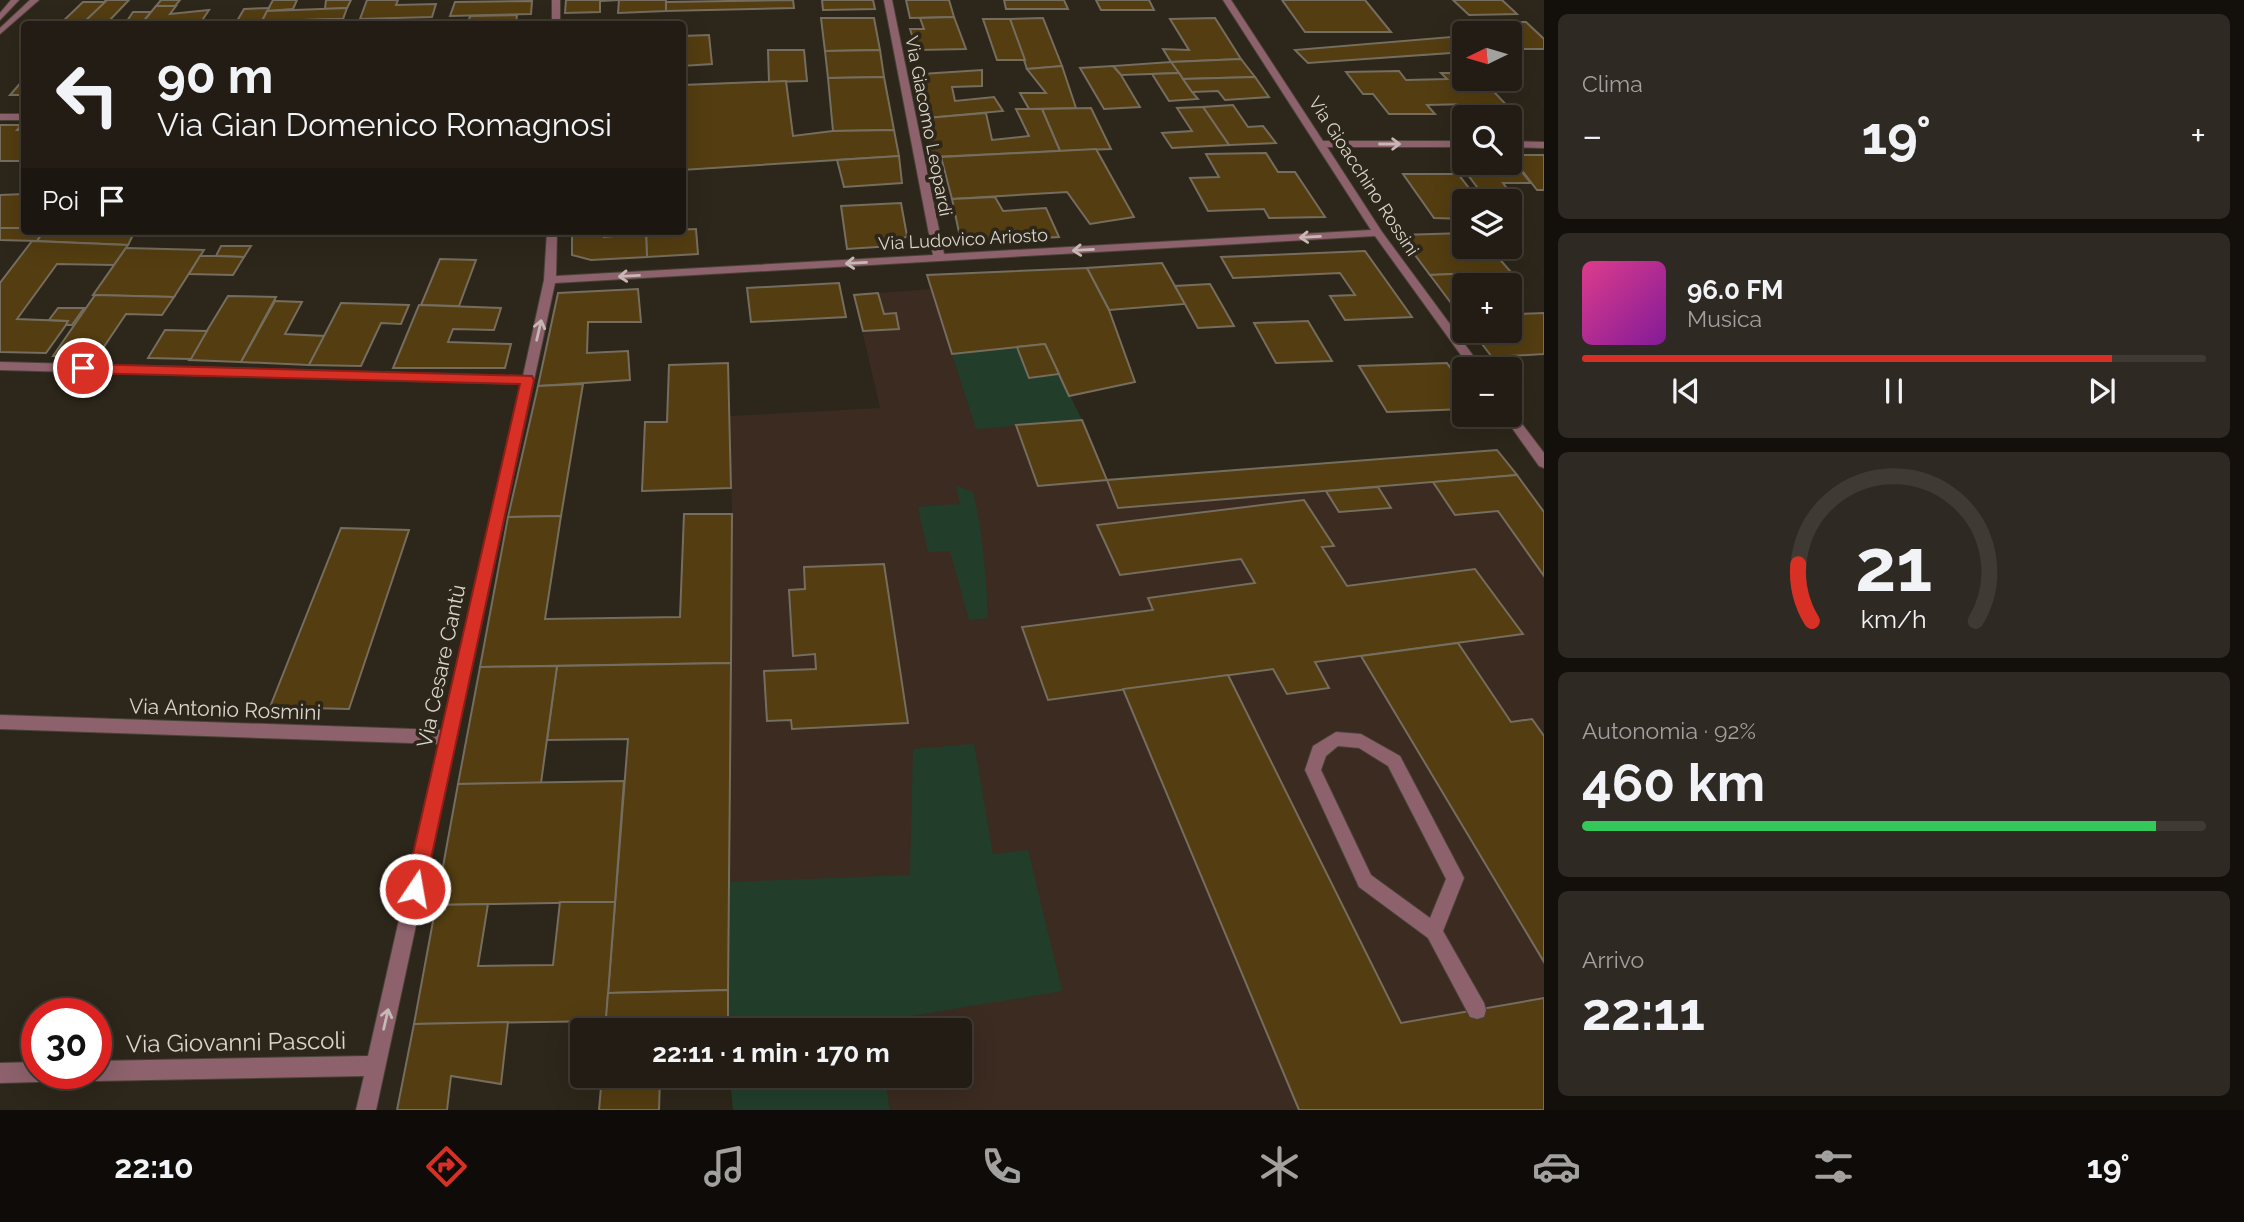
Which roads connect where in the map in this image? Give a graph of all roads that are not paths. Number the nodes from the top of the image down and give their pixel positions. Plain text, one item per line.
1 (15, 0) edge
2 (35, 0) edge
3 (556, 0) edge
4 (888, 0) edge
5 (1227, 0) edge
6 (0, 18) edge
7 (556, 21) edge
8 (0, 32) edge
9 (0, 117) edge
10 (21, 117) edge
11 (1322, 144) junction
12 (1452, 144) edge
13 (1522, 145) edge
14 (1544, 145) edge
15 (1378, 233) junction
16 (552, 235) edge
17 (939, 258) junction
18 (550, 280) junction
19 (1467, 357) edge
20 (0, 366) edge
21 (527, 380) junction
22 (1518, 427) edge
23 (1544, 463) edge
24 (0, 722) edge
25 (449, 737) junction
26 (1434, 932) junction
27 (1476, 1010) dead end
28 (376, 1066) junction
29 (112, 1071) edge
30 (21, 1072) edge
31 (0, 1073) edge
32 (366, 1110) edge

1 - 6 street
2 - 8 street
3 - 7 street
4 - 17 street, Via Giacomo Leopardi
5 - 11 street, Via Gioacchino Rossini
9 - 10 street
11 -> 12 street
11 - 15 street, Via Gioacchino Rossini
13 - 14 street
15 -> 17 street, Via Ludovico Ariosto
15 - 19 street, Via Gioacchino Rossini
16 - 18 street, Via Cesare Cantù
17 -> 18 street, Via Ludovico Ariosto
21 -> 18 street, Via Cesare Cantù
20 - 21 street
21 - 25 street, Via Cesare Cantù
22 - 23 street
24 - 25 street, Via Antonio Rosmini
28 -> 25 street, Via Cesare Cantù
26 - 26 street
26 - 27 street
28 - 29 street, Via Giovanni Pascoli
28 - 32 street, Via Cesare Cantù
30 - 31 street

